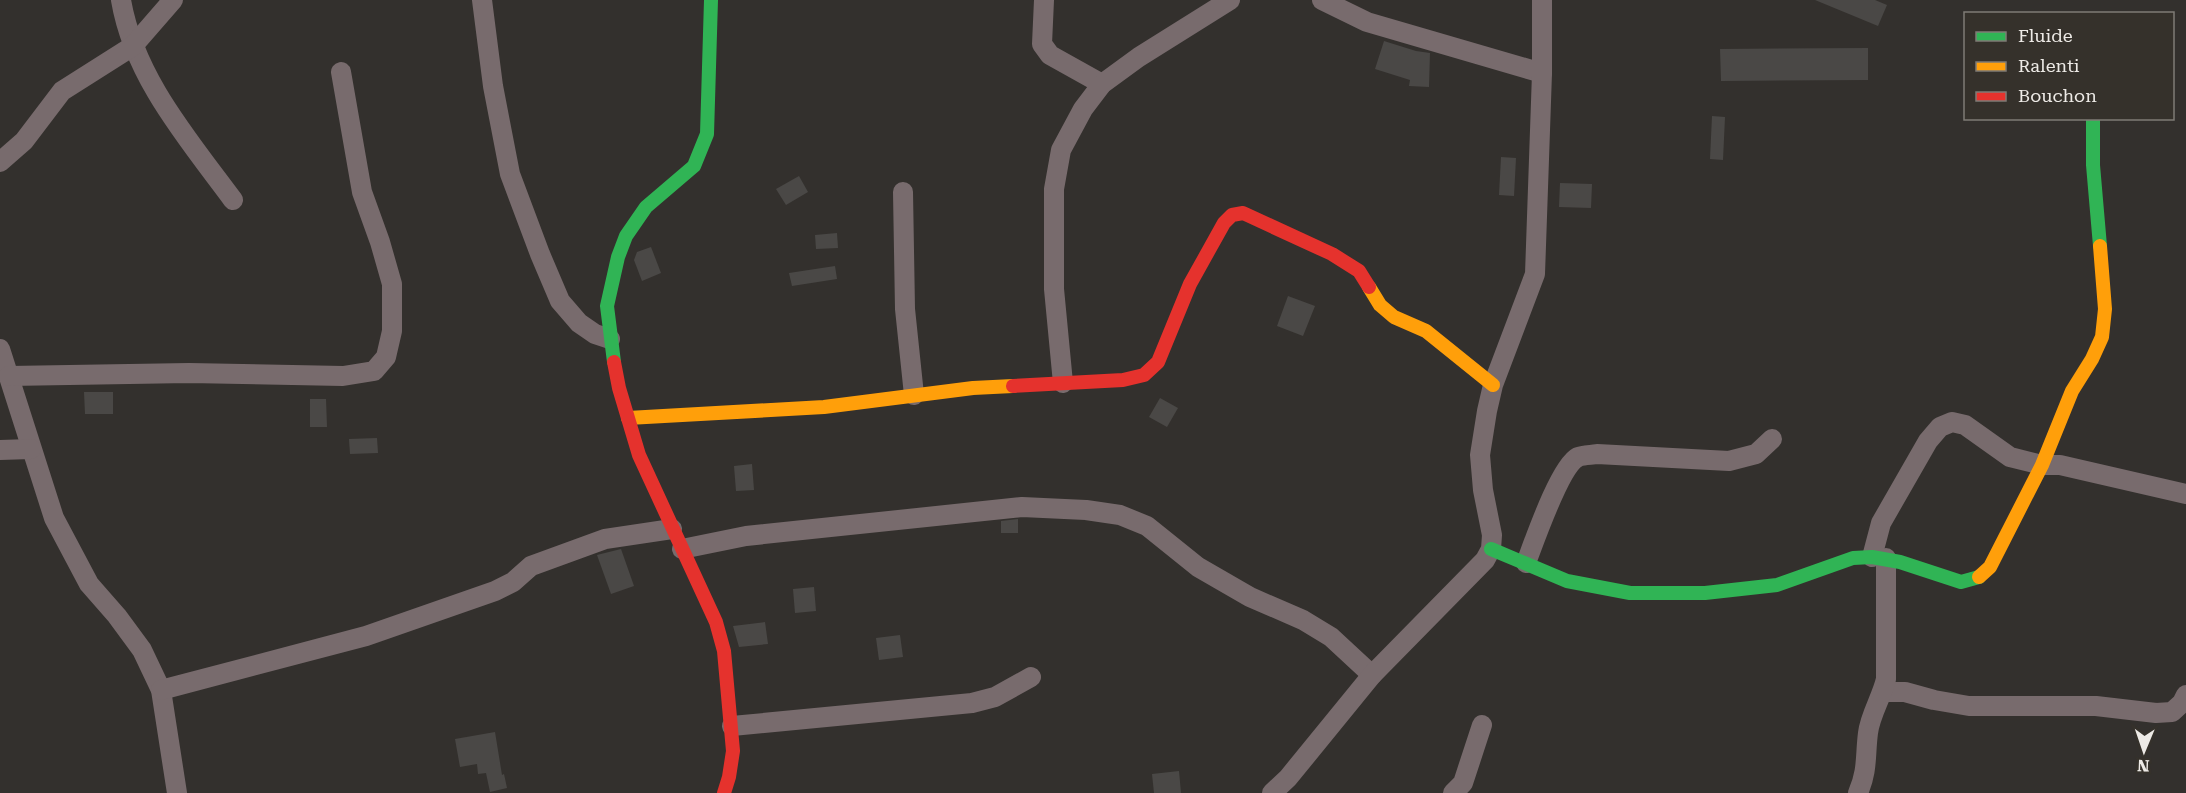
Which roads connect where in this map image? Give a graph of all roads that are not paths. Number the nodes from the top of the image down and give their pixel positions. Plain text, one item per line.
1 (121, 0) edge
2 (174, 0) edge
3 (482, 0) edge
4 (711, 0) edge
5 (1044, 0) edge
6 (1230, 0) edge
7 (1322, 0) edge
8 (1542, 0) edge
9 (133, 46) junction
10 (341, 72) dead end
11 (1542, 73) junction
12 (1102, 84) junction
13 (2093, 120) edge
14 (0, 162) edge
15 (903, 192) dead end
16 (233, 200) dead end
17 (610, 339) junction
18 (0, 349) edge
19 (9, 376) junction
20 (1063, 383) junction
21 (1493, 385) junction
22 (914, 395) junction
23 (628, 418) junction
24 (1773, 439) dead end
25 (32, 449) junction
26 (0, 450) edge
27 (2042, 465) junction
28 (2186, 495) edge
29 (672, 529) junction
30 (682, 549) junction
31 (1491, 549) junction
32 (1879, 557) junction
33 (1526, 563) junction
34 (1372, 675) junction
35 (1031, 677) dead end
36 (161, 690) junction
37 (1883, 692) junction
38 (2186, 694) edge
39 (1482, 725) dead end
40 (732, 726) junction
41 (177, 793) edge
42 (724, 793) edge
43 (1272, 793) edge
44 (1454, 793) edge
45 (1858, 793) edge

1 - 9 street
2 - 9 street
3 - 17 street
4 - 17 street
5 - 12 street
6 - 12 street
7 - 11 street
8 - 11 street
9 - 14 street
9 - 16 street
10 - 19 street
11 - 21 street
12 - 20 street
13 - 27 street
15 - 22 street
17 - 23 street
18 - 19 street
19 - 25 street
20 - 21 street
20 - 22 street
21 - 31 street
22 - 23 street
23 - 29 street
24 - 33 street
25 - 26 street
25 - 36 street
27 - 28 street
27 - 32 street
27 - 32 street
29 - 30 street
29 - 36 street
30 - 34 street
30 - 40 street
31 - 33 street
31 - 34 street
32 - 33 street
32 - 37 street
34 - 43 street
35 - 40 street
36 - 41 street
37 - 38 street
37 - 45 street
39 - 44 street
40 - 42 street

